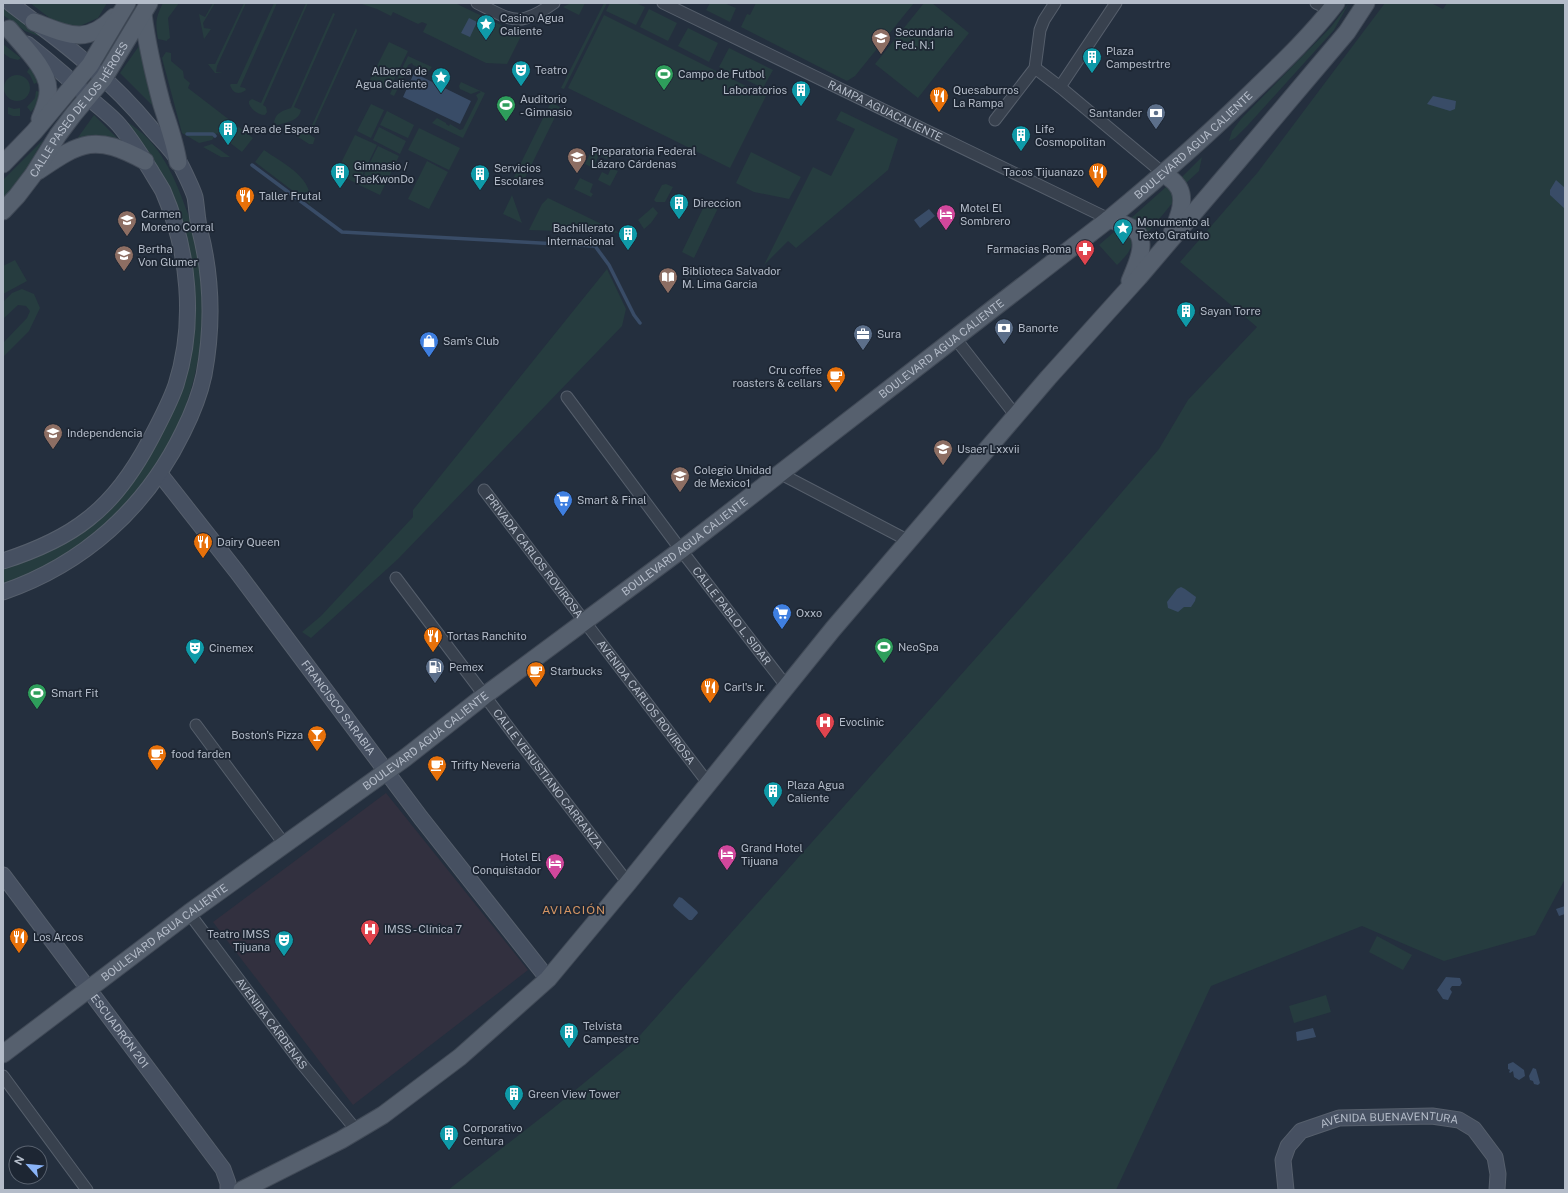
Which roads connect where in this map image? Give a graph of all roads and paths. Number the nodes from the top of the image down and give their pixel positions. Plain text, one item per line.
1 (10, 3) edge
2 (477, 3) edge
3 (554, 3) edge
4 (663, 3) edge
5 (1055, 3) edge
6 (1116, 3) edge
7 (1366, 3) edge
8 (126, 4) edge
9 (1328, 5) edge
10 (146, 8) edge
11 (34, 22) junction
12 (6, 27) edge
13 (90, 65) junction
14 (1035, 68) junction
15 (104, 78) junction
16 (75, 84) junction
17 (1060, 87) junction
18 (88, 96) junction
19 (995, 120) dead end
20 (34, 132) junction
21 (144, 161) junction
22 (178, 162) junction
23 (3, 164) edge
24 (1164, 174) junction
25 (33, 175) junction
26 (3, 211) edge
27 (1108, 219) junction
28 (1168, 243) junction
29 (1125, 292) junction
30 (955, 338) junction
31 (567, 397) dead end
32 (1016, 416) junction
33 (160, 474) junction
34 (781, 474) junction
35 (484, 490) dead end
36 (909, 541) junction
37 (681, 550) junction
38 (3, 561) edge
39 (396, 578) dead end
40 (3, 592) edge
41 (584, 622) junction
42 (787, 687) junction
43 (484, 696) junction
44 (196, 725) dead end
45 (386, 770) junction
46 (708, 783) junction
47 (285, 845) junction
48 (3, 875) edge
49 (628, 883) junction
50 (189, 913) junction
51 (548, 979) junction
52 (89, 990) junction
53 (3, 1054) edge
54 (3, 1076) edge
55 (357, 1131) junction
56 (87, 1190) edge
57 (228, 1190) edge
58 (242, 1190) edge
59 (1286, 1190) edge
60 (1497, 1190) edge

1 - 11 main road
2 - 3 street
4 - 27 street, RAMPA AGUACALIENTE
5 - 14 street
6 - 17 street
7 - 28 main road
8 - 11 main road
8 - 13 main road, CALLE PASEO DE LOS HÉROES
9 - 24 main road, BOULEVARD AGUA CALIENTE
10 - 15 main road, CALLE PASEO DE LOS HÉROES
10 - 22 main road
11 - 13 main road
12 - 16 main road
12 - 20 main road
13 - 15 main road
13 - 16 main road, CALLE PASEO DE LOS HÉROES
14 - 17 street
14 - 19 street
15 - 18 main road, CALLE PASEO DE LOS HÉROES
15 - 22 main road
16 - 18 main road
16 - 20 main road, CALLE PASEO DE LOS HÉROES
17 - 24 street
18 - 21 main road
18 - 25 main road, CALLE PASEO DE LOS HÉROES
20 - 23 main road, CALLE PASEO DE LOS HÉROES
21 - 25 main road
21 - 38 main road
22 - 33 main road
24 - 27 main road, BOULEVARD AGUA CALIENTE
24 - 28 main road
25 - 26 main road, CALLE PASEO DE LOS HÉROES
27 - 29 main road
27 - 30 main road, BOULEVARD AGUA CALIENTE
28 - 29 main road
29 - 32 main road
30 - 32 street
30 - 34 main road, BOULEVARD AGUA CALIENTE
31 - 37 street, CALLE PABLO L. SIDAR
32 - 36 main road
33 - 40 main road
33 - 45 main road, FRANCISCO SARABIA
34 - 36 street
34 - 37 main road, BOULEVARD AGUA CALIENTE
35 - 41 street, PRIVADA CARLOS ROVIROSA
36 - 42 main road
37 - 41 main road, BOULEVARD AGUA CALIENTE
37 - 42 street, CALLE PABLO L. SIDAR
39 - 43 street, CALLE VENUSTIANO CARRANZA
41 - 43 main road, BOULEVARD AGUA CALIENTE
41 - 46 street, AVENIDA CARLOS ROVIROSA
42 - 46 main road
43 - 45 main road, BOULEVARD AGUA CALIENTE
43 - 49 street, CALLE VENUSTIANO CARRANZA
44 - 47 street
45 - 47 main road, BOULEVARD AGUA CALIENTE
45 - 51 main road, FRANCISCO SARABIA
46 - 49 main road
47 - 50 main road, BOULEVARD AGUA CALIENTE
48 - 52 main road, ESCUADRÓN 201
49 - 51 main road
50 - 52 main road, BOULEVARD AGUA CALIENTE
50 - 55 street, AVENIDA CÁRDENAS
51 - 55 main road
52 - 53 main road, BOULEVARD AGUA CALIENTE
52 - 57 main road, ESCUADRÓN 201
54 - 56 street
55 - 58 main road
59 - 60 main road, AVENIDA BUENAVENTURA

